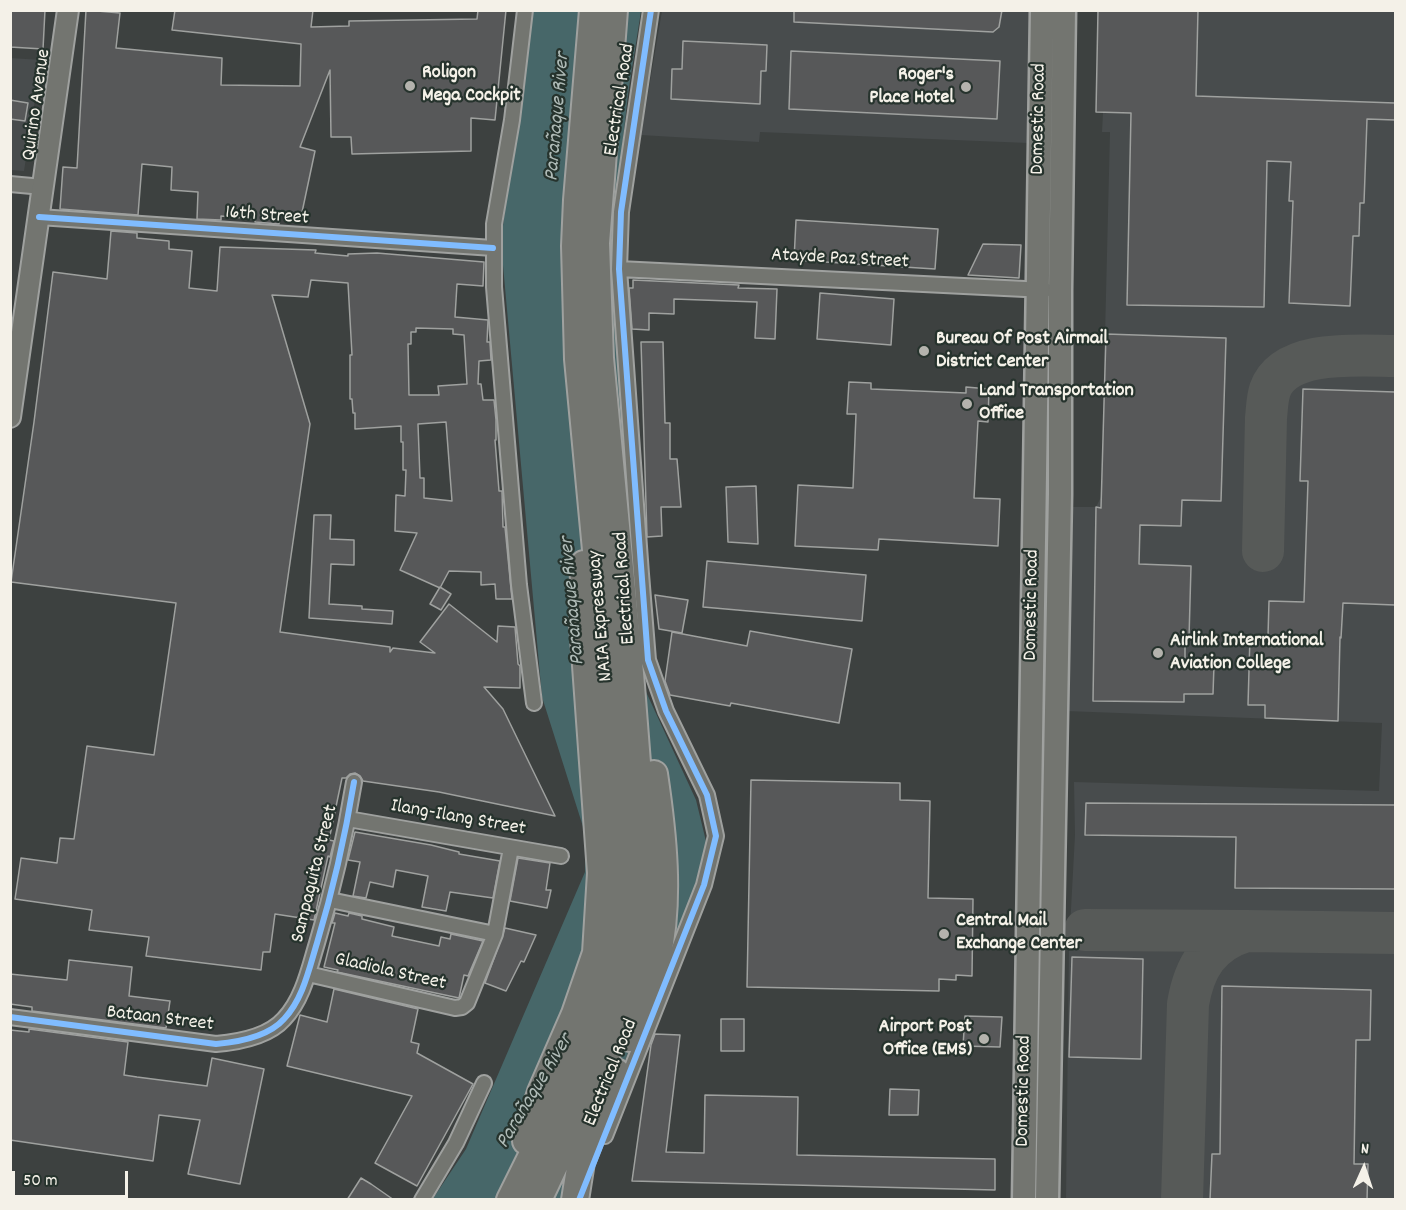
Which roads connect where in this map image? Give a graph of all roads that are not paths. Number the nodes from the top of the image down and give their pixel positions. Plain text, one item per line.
1 (68, 10) edge
2 (525, 10) edge
3 (592, 10) edge
4 (614, 10) edge
5 (651, 10) edge
6 (1042, 10) edge
7 (1064, 10) edge
8 (10, 184) edge
9 (43, 187) junction
10 (39, 217) junction
11 (493, 248) junction
12 (619, 269) junction
13 (1049, 290) junction
14 (11, 406) edge
15 (592, 493) junction
16 (630, 673) junction
17 (534, 703) dead end
18 (354, 782) dead end
19 (348, 819) junction
20 (511, 848) junction
21 (561, 856) dead end
22 (330, 900) junction
23 (495, 934) junction
24 (308, 974) junction
25 (10, 1017) edge
26 (484, 1083) dead end
27 (422, 1200) edge
28 (510, 1200) edge
29 (520, 1200) edge
30 (538, 1200) edge
31 (577, 1200) edge
32 (1024, 1200) edge
33 (1047, 1200) edge

1 - 9 main road, Quirino Avenue
2 - 11 street
3 - 15 highway, NAIA Expressway
4 - 16 highway, NAIA Expressway
5 - 12 street, Electrical Road
6 - 13 main road, Domestic Road
7 - 13 main road, Domestic Road
8 - 9 street
9 - 10 main road, Quirino Avenue
10 - 11 street, 16th Street
10 - 14 main road, Quirino Avenue
11 - 17 street
12 - 13 street, Atayde Paz Street
12 - 31 street, Electrical Road
13 - 32 main road, Domestic Road
13 - 33 main road, Domestic Road
15 - 28 highway, NAIA Expressway
15 - 29 highway
16 - 30 highway, NAIA Expressway
16 - 31 highway
18 - 19 street, Sampaguita Street
19 - 20 street, Ilang-Ilang Street
19 - 22 street, Sampaguita Street
20 - 21 street, Ilang-Ilang Street
20 - 23 street
22 - 23 street
22 - 24 street, Sampaguita Street
23 - 24 street, Gladiola Street
24 - 25 street, Bataan Street
26 - 27 street

